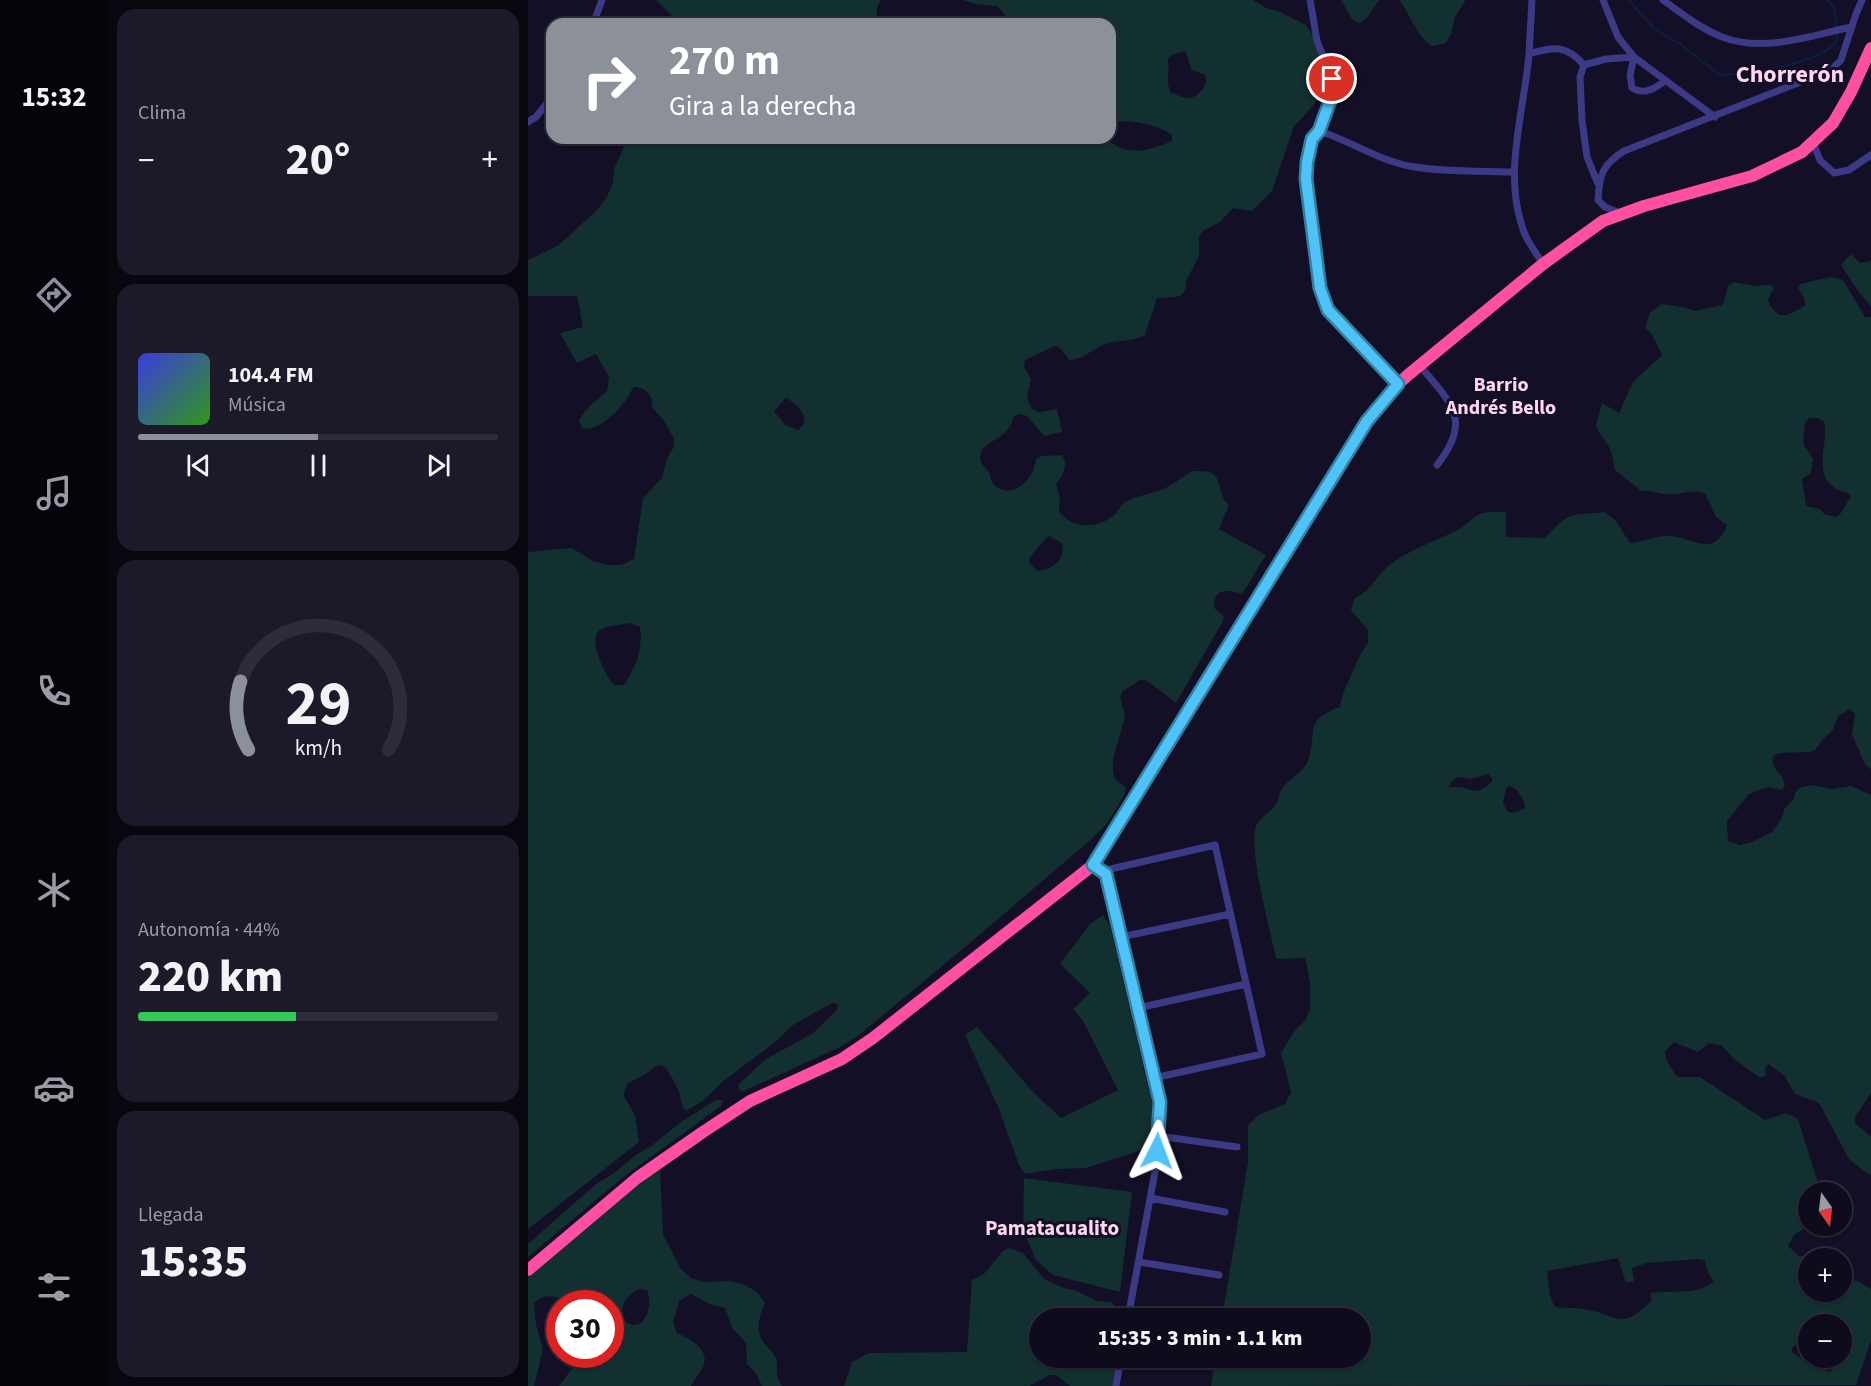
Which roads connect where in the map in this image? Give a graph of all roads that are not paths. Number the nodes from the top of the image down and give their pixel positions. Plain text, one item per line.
1 (602, 0) edge
2 (1310, 0) edge
3 (1532, 0) edge
4 (1603, 0) edge
5 (1662, 0) edge
6 (1862, 0) edge
7 (595, 18) edge
8 (1847, 28) junction
9 (1871, 48) edge
10 (1529, 54) junction
11 (1634, 57) junction
12 (1584, 65) junction
13 (1665, 80) junction
14 (546, 104) edge
15 (1715, 117) junction
16 (528, 122) edge
17 (1319, 131) junction
18 (1813, 143) junction
19 (1871, 155) edge
20 (1513, 172) junction
21 (1598, 184) junction
22 (1622, 214) junction
23 (1543, 264) junction
24 (1420, 366) junction
25 (1398, 384) junction
26 (1437, 465) dead end
27 (1097, 868) junction
28 (1230, 914) junction
29 (1121, 937) junction
30 (1246, 984) junction
31 (1138, 1008) junction
32 (1154, 1078) junction
33 (1158, 1136) junction
34 (1237, 1147) dead end
35 (1150, 1198) junction
36 (1225, 1212) dead end
37 (1138, 1262) junction
38 (528, 1270) edge
39 (1219, 1275) dead end
40 (1130, 1308) edge
41 (1120, 1368) edge
42 (1117, 1386) edge

1 - 7 street
2 - 17 street
3 - 10 street
4 - 11 street
5 - 8 street
6 - 8 street
8 - 15 street
9 - 18 highway
10 - 12 street
10 - 20 street
11 - 12 street
11 - 13 street
11 - 13 street
12 - 21 street
13 - 15 street
14 - 16 street
15 - 21 street
17 - 20 street
17 - 25 street
18 - 19 street
18 - 22 highway
20 - 23 street
21 - 22 street
22 - 23 highway
23 - 24 highway
24 - 25 highway
24 - 26 street
25 - 27 highway
27 - 28 street
27 - 29 street
27 - 38 highway
28 - 29 street
28 - 30 street
29 - 31 street
30 - 31 street
30 - 32 street
31 - 32 street
32 - 33 street
33 - 34 street
33 - 35 street
35 - 36 street
35 - 37 street
37 - 39 street
37 - 40 street
41 - 42 street

